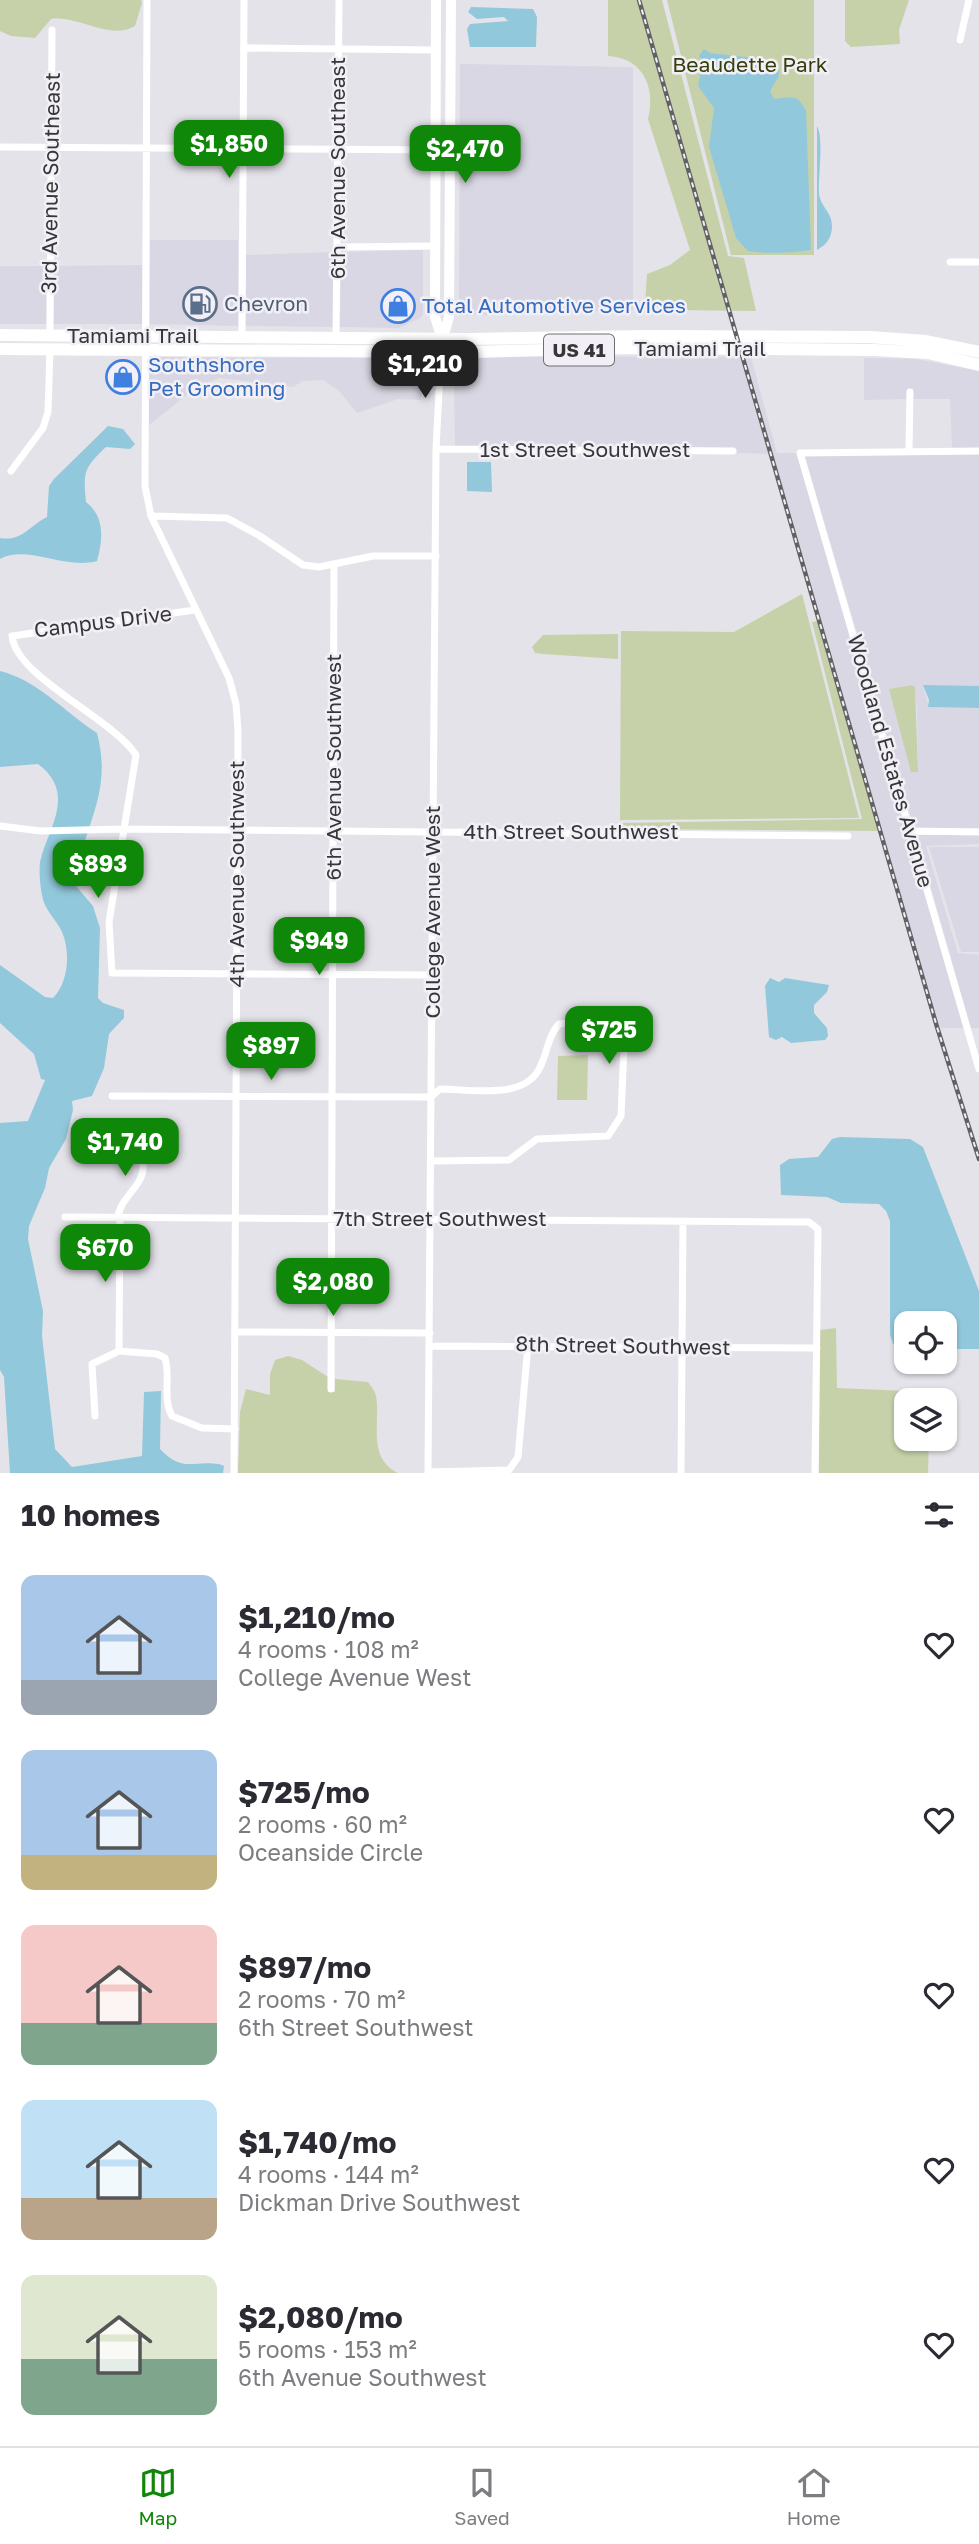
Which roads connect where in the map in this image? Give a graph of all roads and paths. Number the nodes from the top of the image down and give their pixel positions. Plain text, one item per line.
1 (147, 0) edge
2 (244, 0) edge
3 (339, 0) edge
4 (436, 0) edge
5 (451, 0) edge
6 (969, 0) edge
7 (52, 30) dead end
8 (960, 40) dead end
9 (244, 48) junction
10 (338, 50) junction
11 (436, 50) junction
12 (0, 147) edge
13 (50, 148) junction
14 (146, 148) junction
15 (243, 149) junction
16 (338, 149) junction
17 (436, 150) junction
18 (450, 150) junction
19 (435, 246) junction
20 (338, 247) junction
21 (950, 262) dead end
22 (979, 262) edge
23 (0, 335) edge
24 (50, 335) junction
25 (146, 336) junction
26 (241, 337) junction
27 (336, 337) junction
28 (759, 343) junction
29 (441, 345) junction
30 (0, 349) edge
31 (50, 349) junction
32 (146, 350) junction
33 (250, 350) junction
34 (321, 351) junction
35 (979, 352) edge
36 (979, 365) edge
37 (910, 392) dead end
38 (436, 449) junction
39 (733, 451) dead end
40 (909, 451) junction
41 (979, 451) edge
42 (11, 471) dead end
43 (151, 516) junction
44 (436, 556) junction
45 (334, 564) junction
46 (195, 610) junction
47 (0, 826) edge
48 (122, 829) junction
49 (238, 830) junction
50 (334, 831) junction
51 (434, 831) junction
52 (911, 831) junction
53 (979, 831) edge
54 (848, 836) dead end
55 (237, 974) junction
56 (333, 975) junction
57 (433, 975) junction
58 (979, 1069) edge
59 (112, 1096) dead end
60 (236, 1096) junction
61 (333, 1097) junction
62 (431, 1097) junction
63 (89, 1154) dead end
64 (432, 1161) junction
65 (65, 1217) dead end
66 (119, 1217) junction
67 (235, 1217) junction
68 (332, 1218) junction
69 (431, 1219) junction
70 (683, 1221) junction
71 (235, 1332) junction
72 (332, 1332) junction
73 (430, 1333) junction
74 (528, 1345) junction
75 (430, 1346) junction
76 (684, 1347) junction
77 (817, 1348) junction
78 (119, 1351) junction
79 (331, 1389) dead end
80 (95, 1416) dead end
81 (235, 1429) junction
82 (428, 1472) edge
83 (234, 1473) edge
84 (681, 1473) edge
85 (815, 1473) edge

1 - 14 street, 4th Avenue Southwest
2 - 9 street
3 - 10 street, 6th Avenue Southeast
4 - 11 main road
5 - 18 main road
6 - 8 street
7 - 13 street, 3rd Avenue Southeast
9 - 10 street
9 - 15 street
10 - 11 street
10 - 16 street, 6th Avenue Southeast
11 - 17 main road
12 - 13 street
13 - 14 street
13 - 24 street, 3rd Avenue Southeast
14 - 15 street
14 - 25 street, 4th Avenue Southwest
15 - 16 street
15 - 26 street
16 - 17 street
16 - 20 street, 6th Avenue Southeast
17 - 18 street
17 - 19 main road
18 - 29 main road
19 - 20 street
19 - 29 main road
20 - 27 street, 6th Avenue Southeast
21 - 22 street
23 - 24 main road, Tamiami Trail / US 41
24 - 25 main road, Tamiami Trail / US 41
24 - 31 street, 3rd Avenue Southeast
25 - 26 main road, Tamiami Trail / US 41
25 - 32 street, 4th Avenue Southwest
26 - 27 main road, Tamiami Trail / US 41
26 - 33 street
27 - 29 main road, Tamiami Trail / US 41
27 - 34 main road
28 - 29 main road, Tamiami Trail / US 41
28 - 35 main road, Tamiami Trail / US 41
28 - 36 main road, Tamiami Trail / US 41
29 - 34 main road, Tamiami Trail / US 41
29 - 38 street, College Avenue West
30 - 31 main road, Tamiami Trail / US 41
31 - 32 main road, Tamiami Trail / US 41
31 - 42 street, 3rd Avenue Southeast
32 - 33 main road, Tamiami Trail / US 41
32 - 43 street, 4th Avenue Southwest
33 - 34 main road, Tamiami Trail / US 41
37 - 40 street
38 - 39 street, 1st Street Southwest
38 - 44 street, College Avenue West
40 - 41 street
40 - 52 street, Woodland Estates Avenue
43 - 45 street
43 - 46 street, 4th Avenue Southwest
44 - 45 street
44 - 51 street, College Avenue West
45 - 50 street, 6th Avenue Southwest
46 - 48 street, Campus Drive
46 - 49 street, 4th Avenue Southwest
47 - 48 street, 4th Street Southwest
48 - 49 street, 4th Street Southwest
48 - 55 street
49 - 50 street, 4th Street Southwest
49 - 55 street, 4th Avenue Southwest
50 - 51 street, 4th Street Southwest
50 - 56 street, 6th Avenue Southwest
51 - 54 street, 4th Street Southwest
51 - 57 street, College Avenue West
52 - 53 street
52 - 58 street, Woodland Estates Avenue
55 - 56 street
55 - 60 street, 4th Avenue Southwest
56 - 57 street
56 - 61 street, 6th Avenue Southwest
57 - 62 street, College Avenue West
59 - 60 street
60 - 61 street
60 - 67 street, 4th Avenue Southwest
61 - 62 street
61 - 68 street, 6th Avenue Southwest
62 - 64 street, College Avenue West
62 - 64 street
63 - 66 street
64 - 69 street, College Avenue West
65 - 66 street, 7th Street Southwest
66 - 67 street, 7th Street Southwest
66 - 78 street
67 - 68 street, 7th Street Southwest
67 - 71 street, 4th Avenue Southwest
68 - 69 street, 7th Street Southwest
68 - 72 street, 6th Avenue Southwest
69 - 70 street, 7th Street Southwest
69 - 73 street, College Avenue West
70 - 76 street
70 - 77 street, 7th Street Southwest
71 - 72 street
71 - 81 street, 4th Avenue Southwest
72 - 73 street
72 - 79 street, 6th Avenue Southwest
73 - 75 street, College Avenue West
74 - 75 street, 8th Street Southwest
74 - 76 street, 8th Street Southwest
74 - 82 street
75 - 82 street, College Avenue West
76 - 77 street, 8th Street Southwest
76 - 84 street
77 - 85 street
78 - 80 street
78 - 81 street
81 - 83 street, 4th Avenue Southwest

